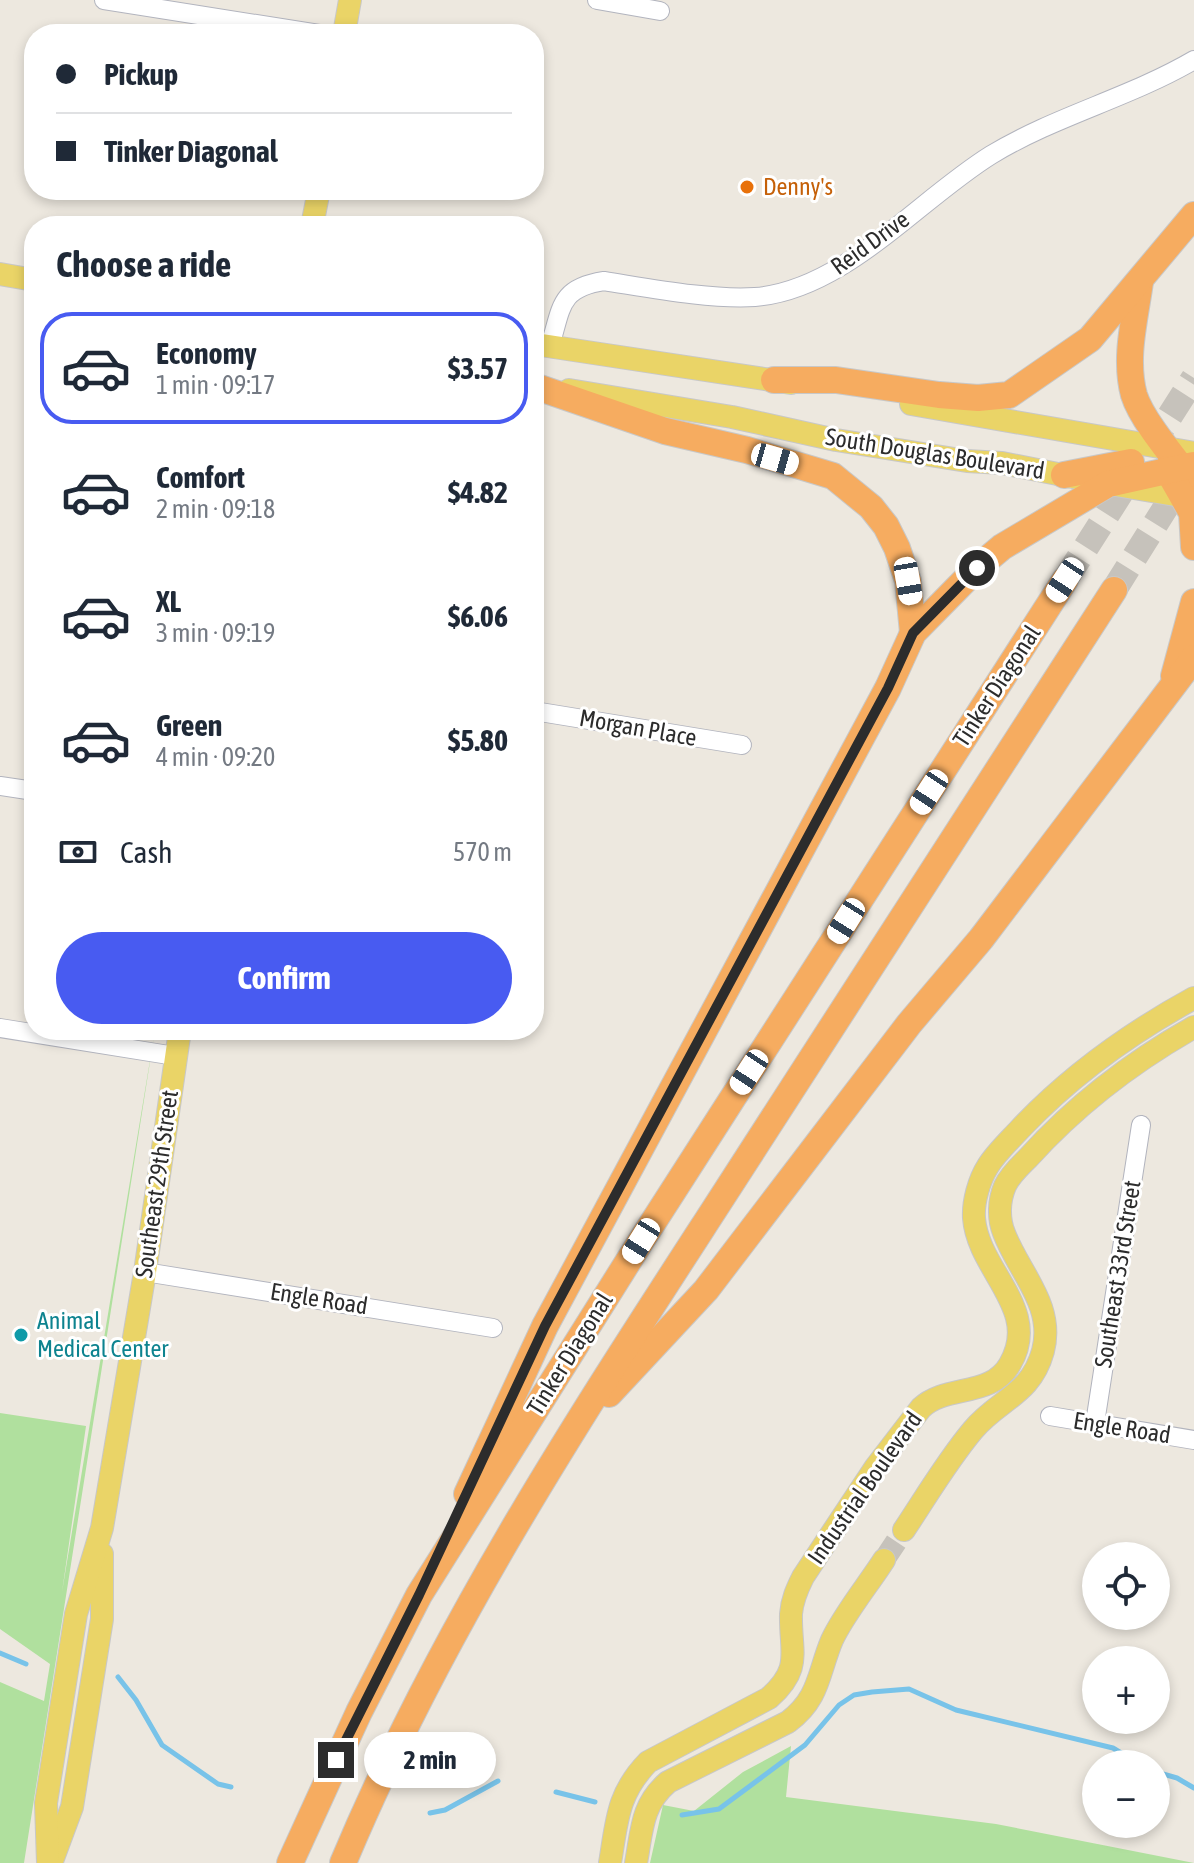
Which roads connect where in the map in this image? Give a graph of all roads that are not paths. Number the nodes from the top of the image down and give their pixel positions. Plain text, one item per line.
1 (104, 0) edge
2 (350, 0) edge
3 (597, 0) edge
4 (660, 11) dead end
5 (256, 24) edge
6 (346, 24) edge
7 (1194, 60) edge
8 (1194, 215) edge
9 (0, 274) edge
10 (24, 278) edge
11 (1140, 282) junction
12 (544, 341) edge
13 (544, 345) edge
14 (774, 380) junction
15 (544, 388) edge
16 (544, 389) edge
17 (1181, 466) edge
18 (1064, 475) junction
19 (1108, 484) junction
20 (1194, 547) edge
21 (1065, 580) tunnel mouth
22 (1114, 590) tunnel mouth
23 (1194, 602) edge
24 (913, 633) junction
25 (1194, 658) edge
26 (1171, 687) junction
27 (544, 713) edge
28 (742, 745) dead end
29 (0, 786) edge
30 (24, 790) edge
31 (1194, 998) edge
32 (1194, 1027) edge
33 (0, 1028) edge
34 (24, 1032) edge
35 (75, 1040) edge
36 (178, 1040) edge
37 (175, 1056) junction
38 (1141, 1125) dead end
39 (145, 1272) junction
40 (493, 1328) dead end
41 (1050, 1416) dead end
42 (1095, 1423) junction
43 (1194, 1440) edge
44 (563, 1444) junction
45 (904, 1530) tunnel mouth
46 (884, 1560) tunnel mouth
47 (419, 1595) junction
48 (50, 1863) edge
49 (290, 1863) edge
50 (343, 1863) edge
51 (610, 1863) edge
52 (636, 1863) edge

1 - 5 street
2 - 6 main road
3 - 4 street
7 - 12 street, Reid Drive
8 - 11 highway
9 - 10 main road
11 - 14 highway
11 - 17 highway
13 - 14 main road, South Douglas Boulevard
14 - 17 main road, South Douglas Boulevard
15 - 18 main road, South Douglas Boulevard
16 - 24 highway
17 - 18 highway
17 - 19 highway
17 - 20 highway
18 - 19 main road, South Douglas Boulevard
19 - 24 highway
21 - 47 highway, Tinker Diagonal
22 - 44 highway, Tinker Diagonal
23 - 26 highway
24 - 47 highway
25 - 26 highway
26 - 44 highway
27 - 28 street, Morgan Place
29 - 30 street
31 - 51 main road, Industrial Boulevard
32 - 45 main road
33 - 34 street
35 - 37 street
36 - 37 main road, Southeast 29th Street
37 - 39 main road, Southeast 29th Street
38 - 42 street, Southeast 33rd Street
39 - 40 street, Engle Road
39 - 48 main road, Southeast 29th Street
41 - 42 street, Engle Road
42 - 43 street, Engle Road
44 - 50 highway, Tinker Diagonal
46 - 52 main road
47 - 49 highway, Tinker Diagonal

